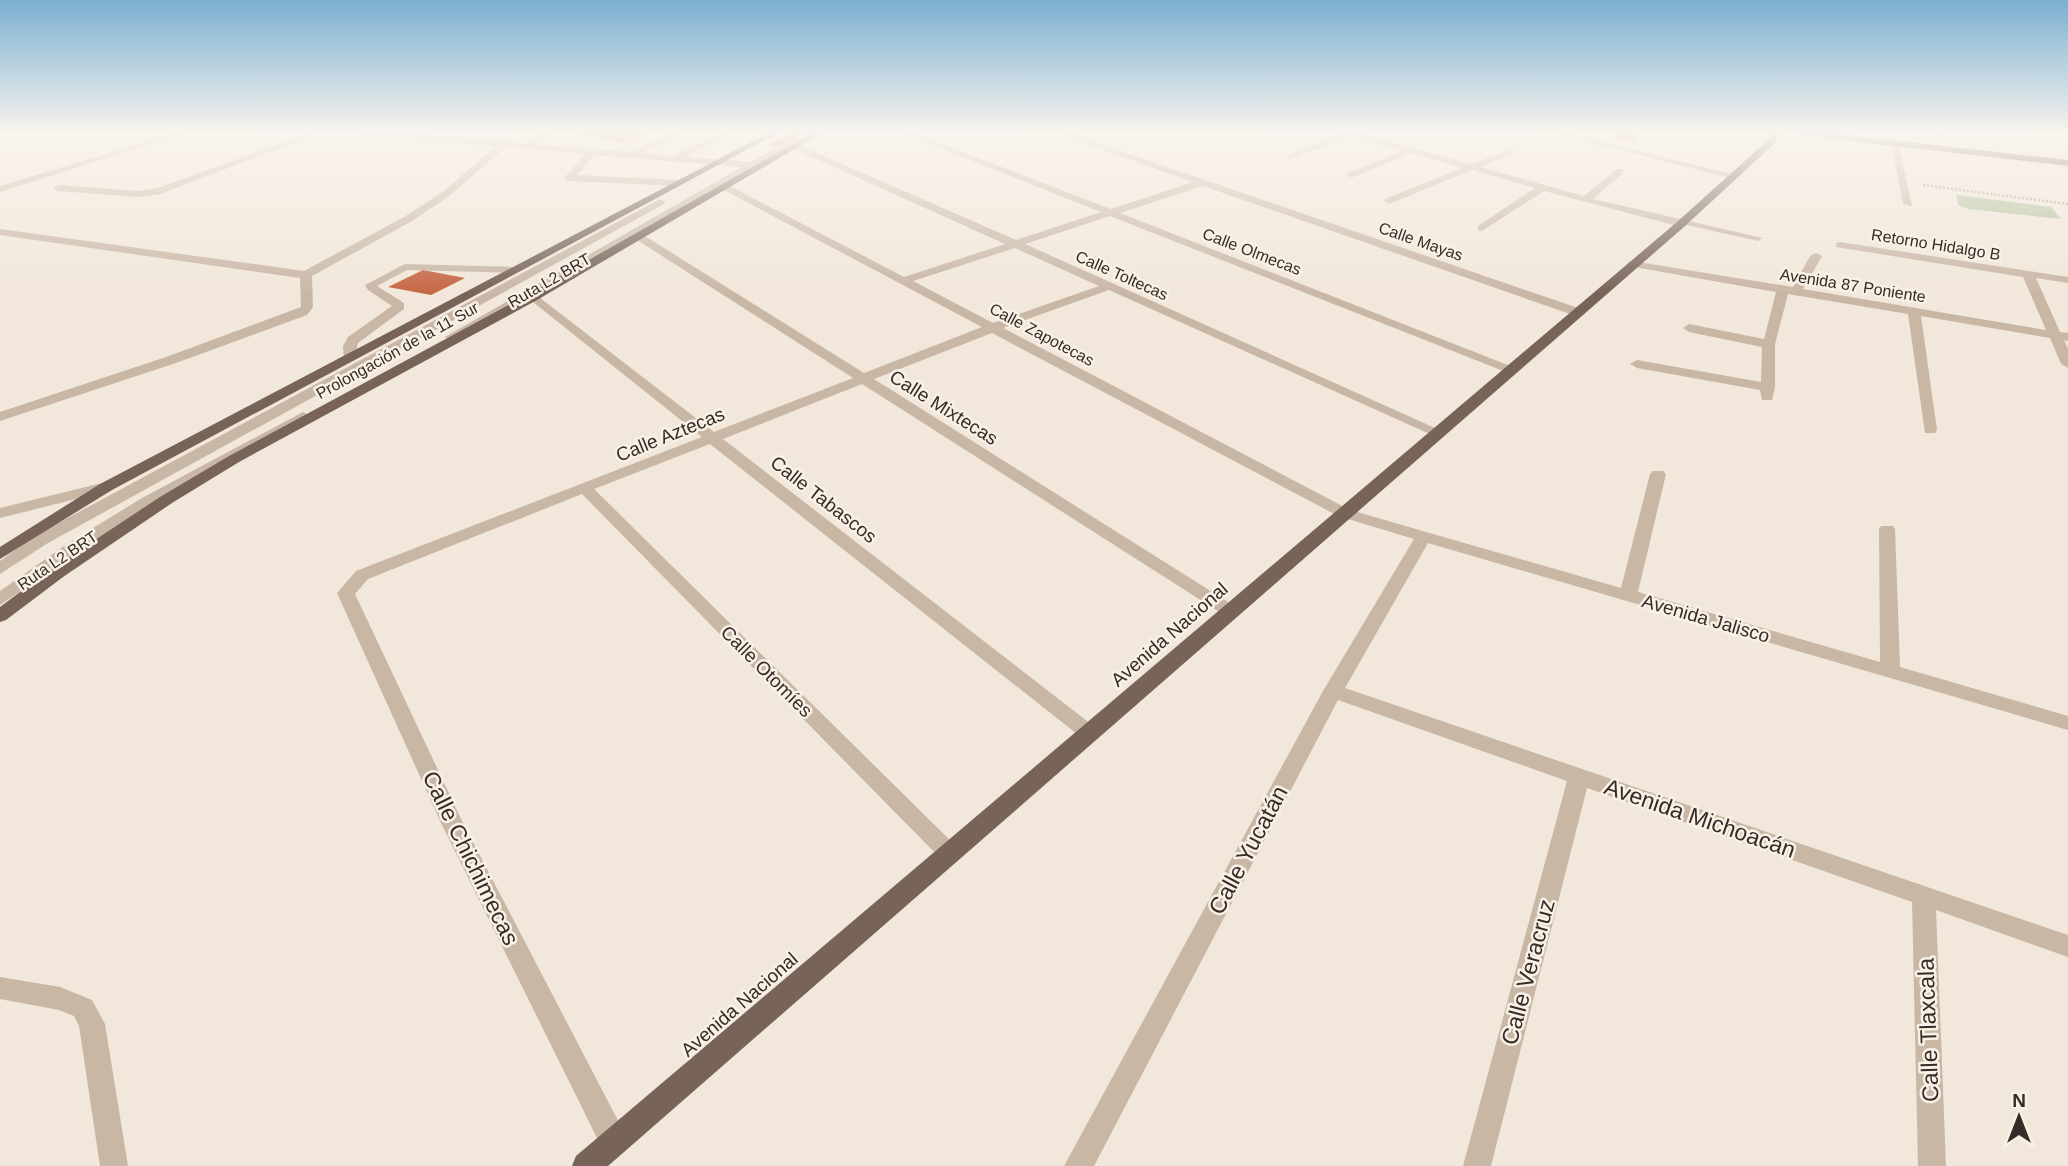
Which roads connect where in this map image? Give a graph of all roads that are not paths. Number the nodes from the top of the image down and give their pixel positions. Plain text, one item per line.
1 (172, 186) edge
2 (455, 186) edge
3 (673, 186) edge
4 (683, 186) edge
5 (719, 186) edge
6 (723, 186) joint
7 (886, 186) edge
8 (1043, 186) edge
9 (1191, 186) edge
10 (1217, 186) edge
11 (1427, 186) edge
12 (1537, 186) edge
13 (1603, 186) edge
14 (1722, 186) edge
15 (1903, 186) edge
16 (58, 188) dead end
17 (1542, 188) junction
18 (1389, 201) dead end
19 (1586, 201) junction
20 (1908, 204) dead end
21 (1111, 213) junction
22 (1682, 222) junction
23 (1482, 228) dead end
24 (0, 232) edge
25 (638, 236) junction
26 (1758, 238) dead end
27 (1015, 244) junction
28 (1840, 244) dead end
29 (1816, 256) dead end
30 (1632, 264) junction
31 (516, 270) junction
32 (2028, 274) junction
33 (306, 275) junction
34 (2068, 280) edge
35 (903, 281) junction
36 (1110, 286) junction
37 (1790, 290) junction
38 (533, 298) junction
39 (1914, 311) junction
40 (1577, 312) junction
41 (992, 328) junction
42 (1689, 328) dead end
43 (2062, 336) edge
44 (1769, 344) junction
45 (349, 358) junction
46 (1637, 364) dead end
47 (2068, 364) edge
48 (1511, 369) junction
49 (863, 379) junction
50 (0, 417) edge
51 (1930, 430) dead end
52 (1437, 432) junction
53 (712, 438) junction
54 (1658, 474) dead end
55 (106, 487) junction
56 (586, 489) junction
57 (0, 513) edge
58 (1344, 513) junction
59 (1887, 529) dead end
60 (1423, 537) junction
61 (0, 554) edge
62 (0, 569) edge
63 (362, 575) joint
64 (1628, 596) junction
65 (0, 598) edge
66 (1230, 611) junction
67 (0, 616) edge
68 (1890, 671) junction
69 (1333, 691) junction
70 (2068, 723) edge
71 (1089, 733) junction
72 (1579, 777) junction
73 (948, 853) junction
74 (1924, 894) junction
75 (2068, 946) edge
76 (0, 988) edge
77 (614, 1142) junction
78 (114, 1166) edge
79 (586, 1166) edge
80 (1078, 1166) edge
81 (1477, 1166) edge
82 (1932, 1166) edge

1 - 16 street
2 - 33 street
3 - 31 main road, Prolongación de la 11 Sur
4 - 62 street, Ruta L2 BRT
5 - 65 street, Ruta L2 BRT
6 - 25 main road, Prolongación de la 11 Sur
6 - 35 street, Calle Zapotecas
7 - 27 street, Calle Toltecas
8 - 21 street, Calle Olmecas
9 - 21 street
10 - 40 street, Calle Mayas
11 - 18 street
12 - 17 street
13 - 19 street
14 - 22 main road, Avenida Nacional
15 - 20 street
17 - 19 street
17 - 23 street
19 - 22 street
21 - 27 street
21 - 48 street, Calle Olmecas
22 - 26 street
22 - 30 main road, Avenida Nacional
24 - 33 street
25 - 38 main road, Prolongación de la 11 Sur
25 - 49 street, Calle Mixtecas
27 - 35 street
27 - 36 street, Calle Toltecas
28 - 32 street, Retorno Hidalgo B
29 - 37 street
30 - 37 street, Avenida 87 Poniente
30 - 40 main road, Avenida Nacional
31 - 45 main road, Prolongación de la 11 Sur
31 - 45 street
32 - 34 street, Retorno Hidalgo B
32 - 43 street
33 - 50 street
35 - 41 street, Calle Zapotecas
36 - 41 street, Calle Aztecas
36 - 52 street, Calle Toltecas
37 - 39 street, Avenida 87 Poniente
37 - 44 street
38 - 53 street, Calle Tabascos
38 - 67 main road, Prolongación de la 11 Sur
39 - 43 street, Avenida 87 Poniente
39 - 51 street
40 - 48 main road, Avenida Nacional
41 - 49 street, Calle Aztecas
41 - 58 street, Calle Zapotecas
42 - 44 street
43 - 47 street
44 - 46 street
45 - 55 main road, Prolongación de la 11 Sur
48 - 52 main road, Avenida Nacional
49 - 53 street, Calle Aztecas
49 - 66 street, Calle Mixtecas
52 - 58 main road, Avenida Nacional
53 - 56 street, Calle Aztecas
53 - 71 street, Calle Tabascos
54 - 64 street
55 - 57 street
55 - 61 main road, Prolongación de la 11 Sur
56 - 63 street, Calle Aztecas
56 - 73 street, Calle Otomíes
58 - 60 street, Avenida Jalisco
58 - 66 main road, Avenida Nacional
59 - 68 street
60 - 64 street, Avenida Jalisco
60 - 69 street, Calle Yucatán
63 - 77 street, Calle Chichimecas
64 - 68 street, Avenida Jalisco
66 - 71 main road, Avenida Nacional
68 - 70 street, Avenida Jalisco
69 - 72 street, Avenida Michoacán
69 - 80 street, Calle Yucatán
71 - 73 main road, Avenida Nacional
72 - 74 street, Avenida Michoacán
72 - 81 street, Calle Veracruz
73 - 77 main road, Avenida Nacional
74 - 75 street, Avenida Michoacán
74 - 82 street, Calle Tlaxcala
76 - 78 street
77 - 79 main road, Avenida Nacional

